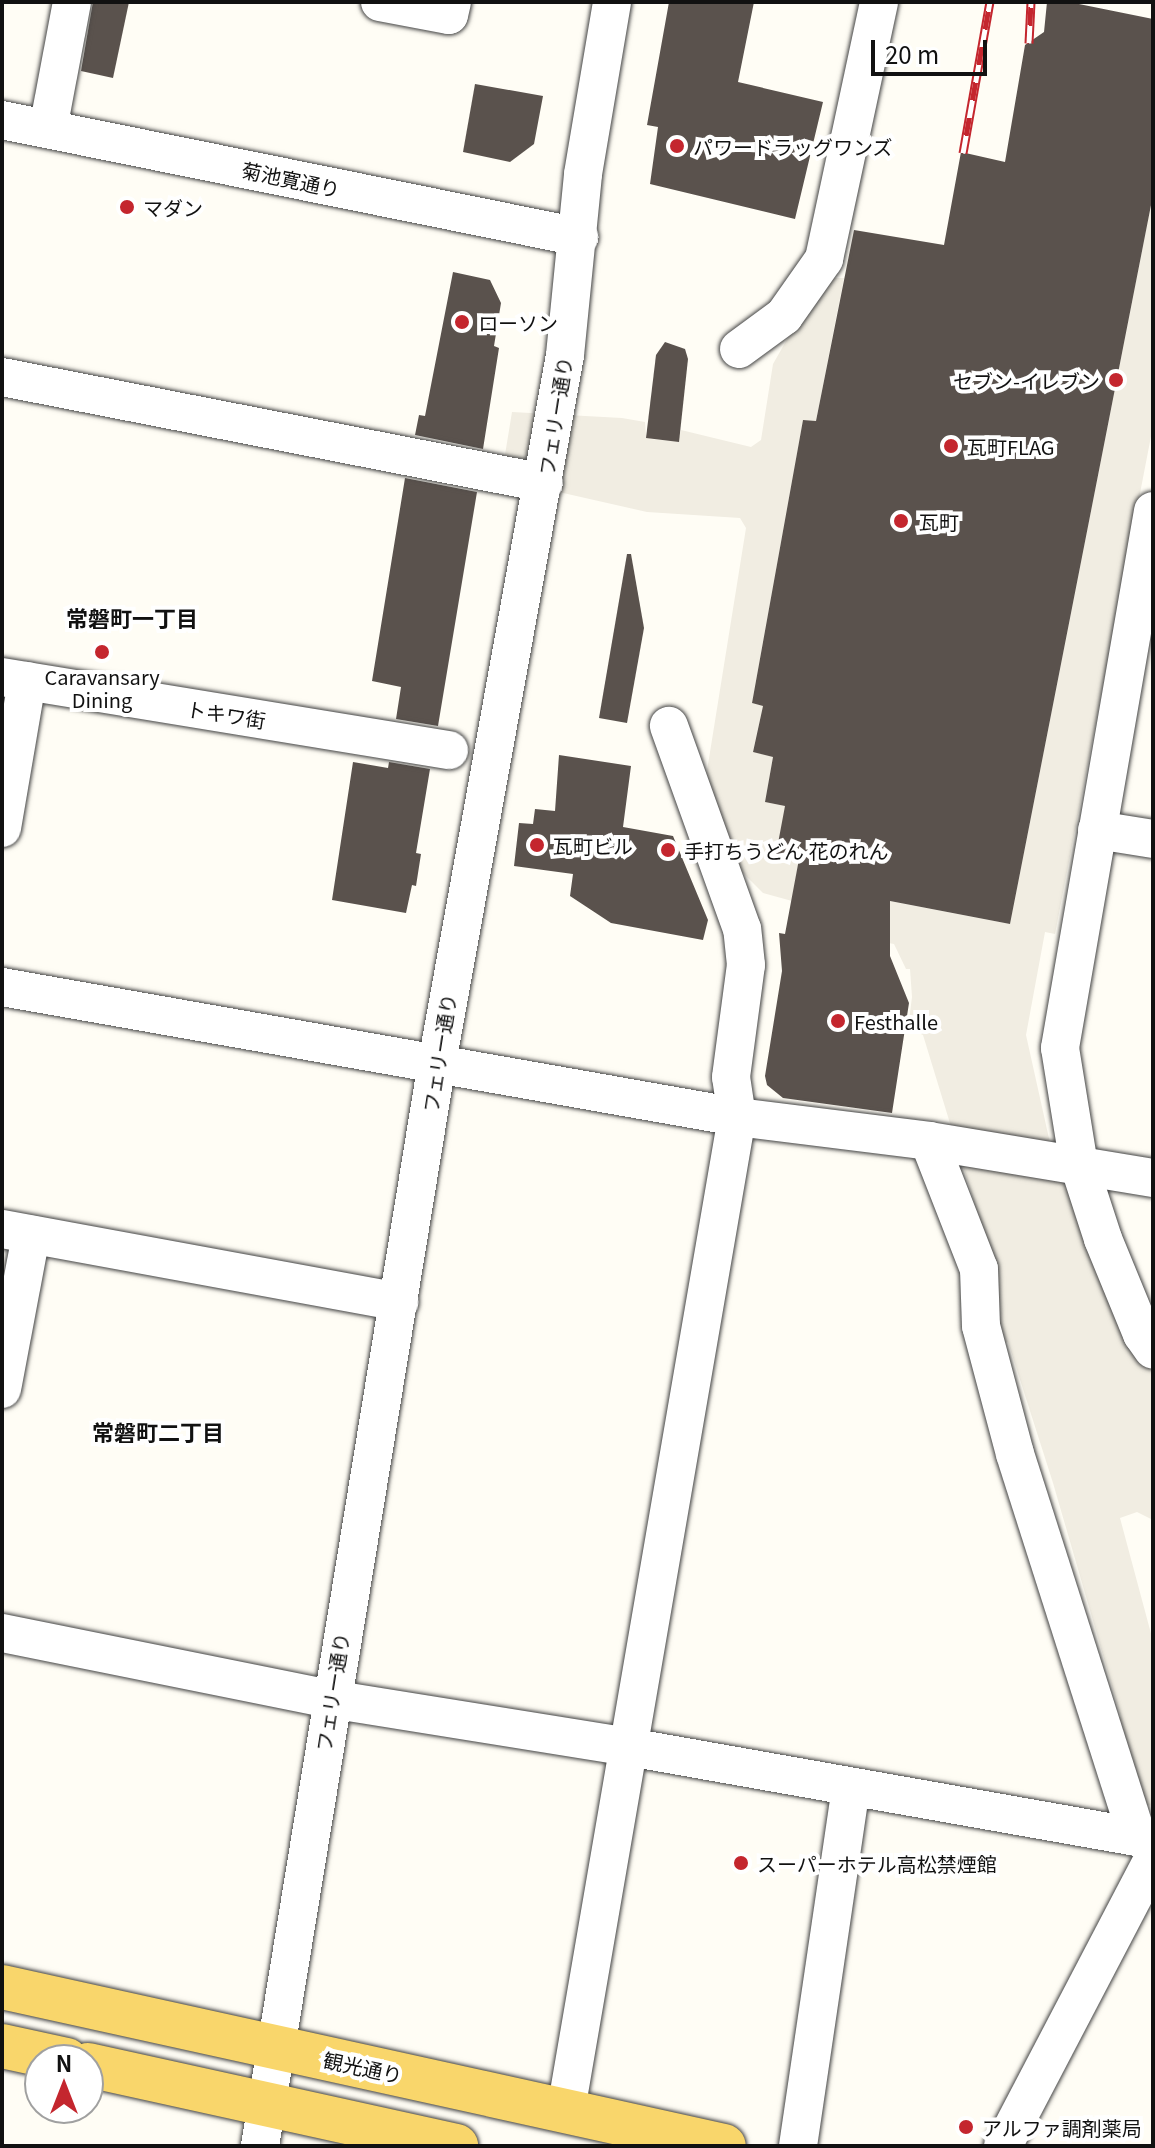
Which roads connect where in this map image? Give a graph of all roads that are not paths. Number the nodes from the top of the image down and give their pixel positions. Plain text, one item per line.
1 (72, 2) edge
2 (380, 2) edge
3 (452, 2) edge
4 (612, 2) edge
5 (879, 2) edge
6 (2, 120) edge
7 (48, 129) junction
8 (579, 237) junction
9 (739, 349) dead end
10 (2, 377) edge
11 (544, 483) junction
12 (1153, 511) edge
13 (15, 679) edge
14 (669, 726) dead end
15 (449, 750) dead end
16 (2, 828) edge
17 (1097, 830) junction
18 (1153, 839) edge
19 (2, 987) edge
20 (437, 1063) junction
21 (737, 1117) junction
22 (929, 1141) junction
23 (1079, 1165) junction
24 (1153, 1178) edge
25 (16, 1232) edge
26 (399, 1302) junction
27 (1153, 1350) edge
28 (2, 1389) edge
29 (2, 1633) edge
30 (330, 1699) junction
31 (629, 1747) junction
32 (851, 1787) junction
33 (1148, 1846) edge
34 (2, 1987) edge
35 (2, 2046) edge
36 (276, 2048) junction
37 (24, 2051) edge
38 (104, 2071) edge
39 (566, 2110) junction
40 (263, 2126) edge
41 (456, 2146) edge
42 (724, 2146) edge
43 (798, 2146) edge
44 (1003, 2146) edge

1 - 7 street
2 - 3 street
4 - 8 street, フェリー通り
5 - 9 street
6 - 7 street, 菊池寛通り
7 - 8 street, 菊池寛通り
8 - 11 street, フェリー通り
10 - 11 street
11 - 20 street, フェリー通り
12 - 17 street
13 - 15 street, トキワ街
13 - 16 street
14 - 21 street
17 - 18 street
17 - 23 street
19 - 20 street
20 - 21 street
20 - 26 street, フェリー通り
21 - 22 street
21 - 31 street
22 - 23 street
22 - 33 street
23 - 24 street
23 - 27 street
25 - 26 street
25 - 28 street
26 - 30 street, フェリー通り
29 - 30 street
30 - 31 street
30 - 36 street, フェリー通り
31 - 32 street
31 - 39 street
32 - 33 street
32 - 43 street
33 - 44 street
34 - 36 main road, 観光通り
35 - 37 main road
36 - 39 main road, 観光通り
36 - 40 street, フェリー通り
38 - 40 main road
39 - 42 main road, 観光通り
40 - 41 main road

